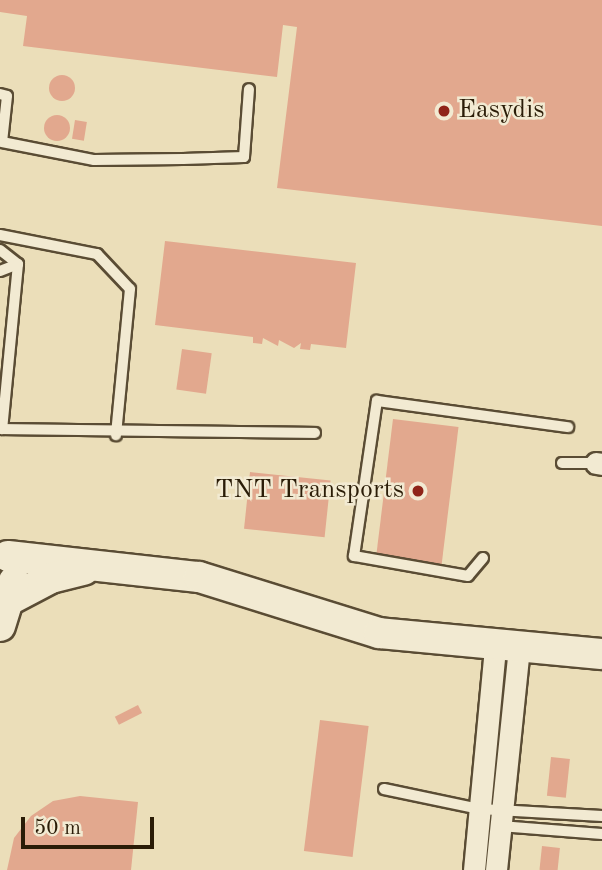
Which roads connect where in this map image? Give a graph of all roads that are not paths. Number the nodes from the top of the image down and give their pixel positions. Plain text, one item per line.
1 (249, 89) dead end
2 (0, 94) edge
3 (0, 235) edge
4 (0, 250) edge
5 (18, 264) junction
6 (0, 271) edge
7 (568, 427) dead end
8 (315, 433) dead end
9 (116, 435) junction
10 (562, 463) dead end
11 (599, 464) edge
12 (4, 550) edge
13 (483, 558) dead end
14 (102, 566) junction
15 (13, 598) junction
16 (0, 626) edge
17 (507, 647) junction
18 (602, 654) edge
19 (384, 789) dead end
20 (480, 808) junction
21 (501, 816) junction
22 (602, 816) edge
23 (602, 834) edge
24 (474, 870) edge
25 (496, 870) edge

1 - 2 lane
3 - 9 lane
4 - 5 lane
5 - 6 lane
5 - 9 lane
7 - 13 lane
8 - 9 lane
10 - 11 lane
12 - 14 main road
12 - 15 main road
14 - 15 main road
14 - 17 main road
15 - 16 main road
17 - 18 main road
17 - 20 street
17 - 21 street
19 - 20 lane
20 - 21 lane
20 - 24 street
21 - 22 lane
21 - 23 lane
21 - 25 street

